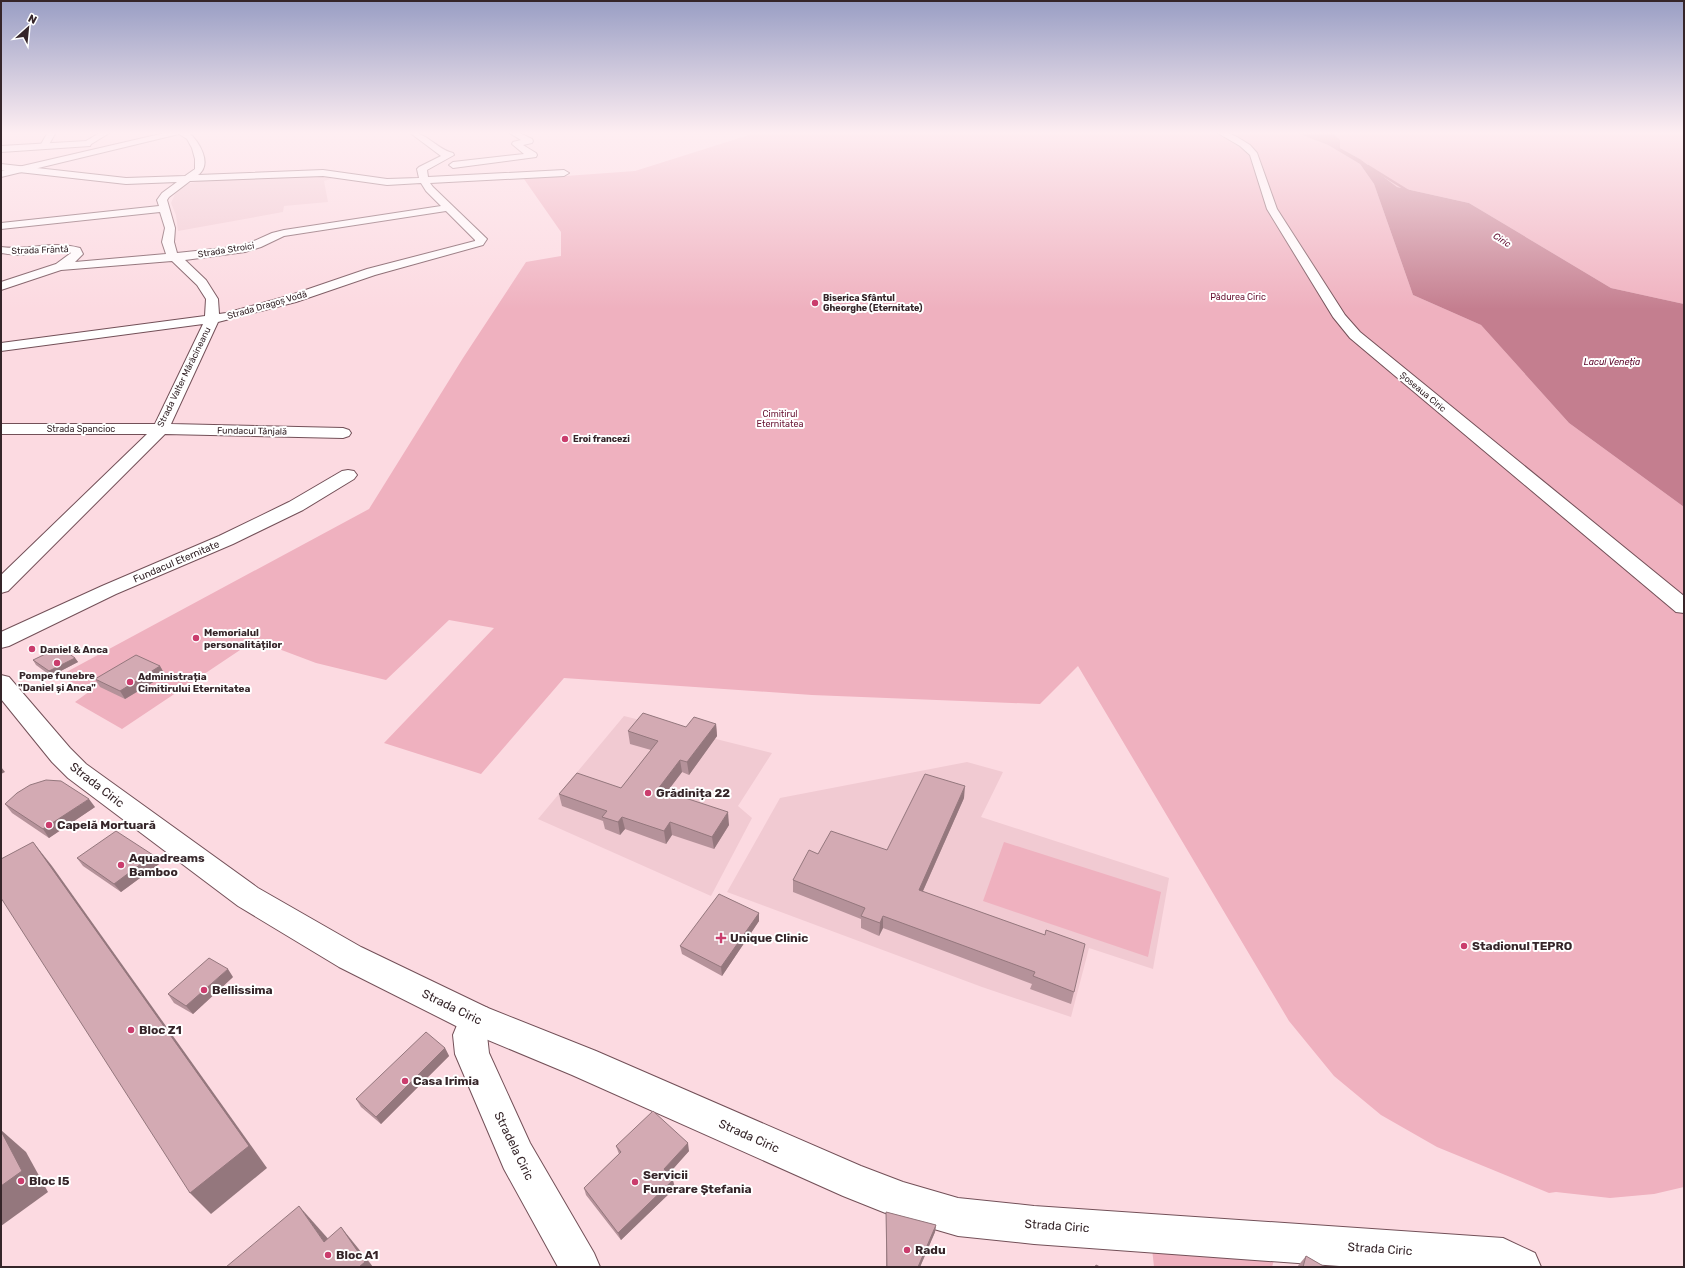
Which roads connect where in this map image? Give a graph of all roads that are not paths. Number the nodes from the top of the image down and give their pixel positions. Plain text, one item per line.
1 (170, 191) edge
2 (433, 191) edge
3 (1266, 191) edge
4 (165, 208) junction
5 (449, 208) junction
6 (1, 226) edge
7 (1, 250) edge
8 (176, 257) junction
9 (60, 267) junction
10 (1, 286) edge
11 (212, 320) junction
12 (1, 347) edge
13 (1, 429) edge
14 (161, 429) junction
15 (343, 433) dead end
16 (348, 475) dead end
17 (1, 587) edge
18 (1684, 607) edge
19 (1, 641) edge
20 (1, 683) edge
21 (476, 1019) junction
22 (580, 1267) edge
23 (1521, 1267) edge

1 - 4 street, Strada Valter Mărăcineanu
2 - 5 street
3 - 18 street, Șoseaua Ciric
4 - 6 street
4 - 8 street, Strada Valter Mărăcineanu
5 - 8 street, Strada Stroici
5 - 11 street, Strada Dragoș Vodă
7 - 9 street, Strada Frântă
8 - 9 street, Strada Stroici
8 - 11 street, Strada Valter Mărăcineanu
9 - 10 street, Strada Stroici
11 - 12 street, Strada Dragoș Vodă
11 - 14 street, Strada Valter Mărăcineanu
13 - 14 street, Strada Spancioc
14 - 15 street, Fundacul Tânjală
14 - 17 street, Strada Valter Mărăcineanu
16 - 19 street, Fundacul Eternitate
20 - 21 street, Strada Ciric
21 - 22 street, Stradela Ciric
21 - 23 street, Strada Ciric

